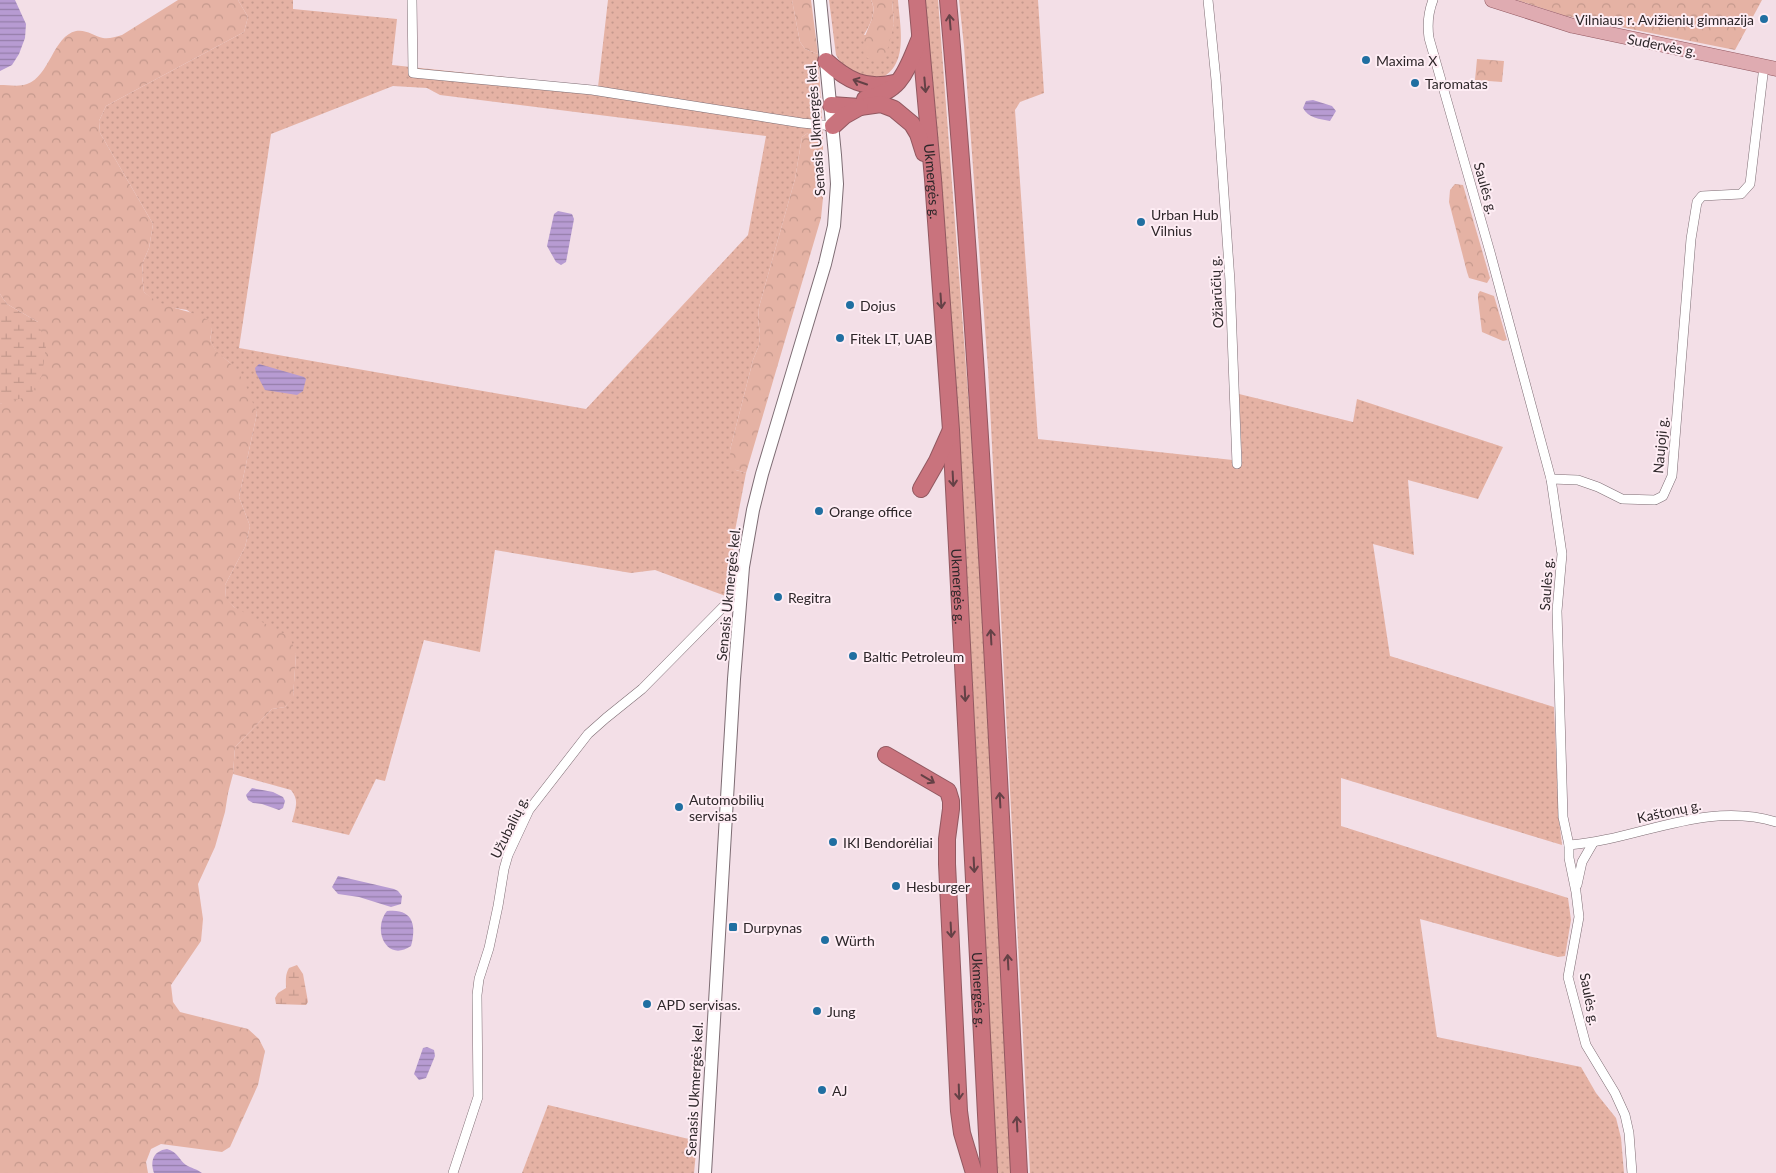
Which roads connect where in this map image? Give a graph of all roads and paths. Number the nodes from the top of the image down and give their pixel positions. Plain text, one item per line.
1 (412, 0) edge
2 (820, 0) edge
3 (917, 0) edge
4 (948, 0) edge
5 (1208, 0) edge
6 (1433, 0) edge
7 (1492, 0) edge
8 (1518, 5) edge
9 (921, 36) junction
10 (826, 61) junction
11 (1770, 67) edge
12 (899, 82) junction
13 (831, 105) junction
14 (860, 107) junction
15 (833, 126) junction
16 (933, 179) junction
17 (950, 430) junction
18 (1237, 464) dead end
19 (1551, 479) junction
20 (921, 489) dead end
21 (738, 606) junction
22 (886, 755) dead end
23 (1776, 822) edge
24 (1593, 843) junction
25 (1569, 845) junction
26 (1576, 892) junction
27 (453, 1173) edge
28 (705, 1173) edge
29 (974, 1173) edge
30 (989, 1173) edge
31 (1019, 1173) edge
32 (1632, 1173) edge

1 - 15 street
2 - 10 main road, Senasis Ukmergės kel.
3 - 9 highway, Ukmergės g.
31 -> 4 highway
5 - 18 street, Ožiarūčių g.
6 - 19 street, Saulės g.
7 - 8 main road, Sudervės g.
8 - 11 main road, Sudervės g.
9 - 12 highway
9 -> 16 highway, Ukmergės g.
12 -> 10 highway
10 - 13 main road, Senasis Ukmergės kel.
11 - 19 street, Naujoji g.
12 - 13 highway
13 - 14 highway
13 - 15 main road, Senasis Ukmergės kel.
14 - 15 highway
14 - 16 highway
15 - 21 main road, Senasis Ukmergės kel.
16 -> 17 highway, Ukmergės g.
17 - 20 highway
17 -> 30 highway, Ukmergės g.
19 - 25 street, Saulės g.
21 - 27 street, Užubalių g.
21 - 28 main road, Senasis Ukmergės kel.
22 -> 29 highway
23 - 24 street, Kaštonų g.
24 - 25 street, Kaštonų g.
24 - 26 street
25 - 26 street, Saulės g.
26 - 32 street, Saulės g.

